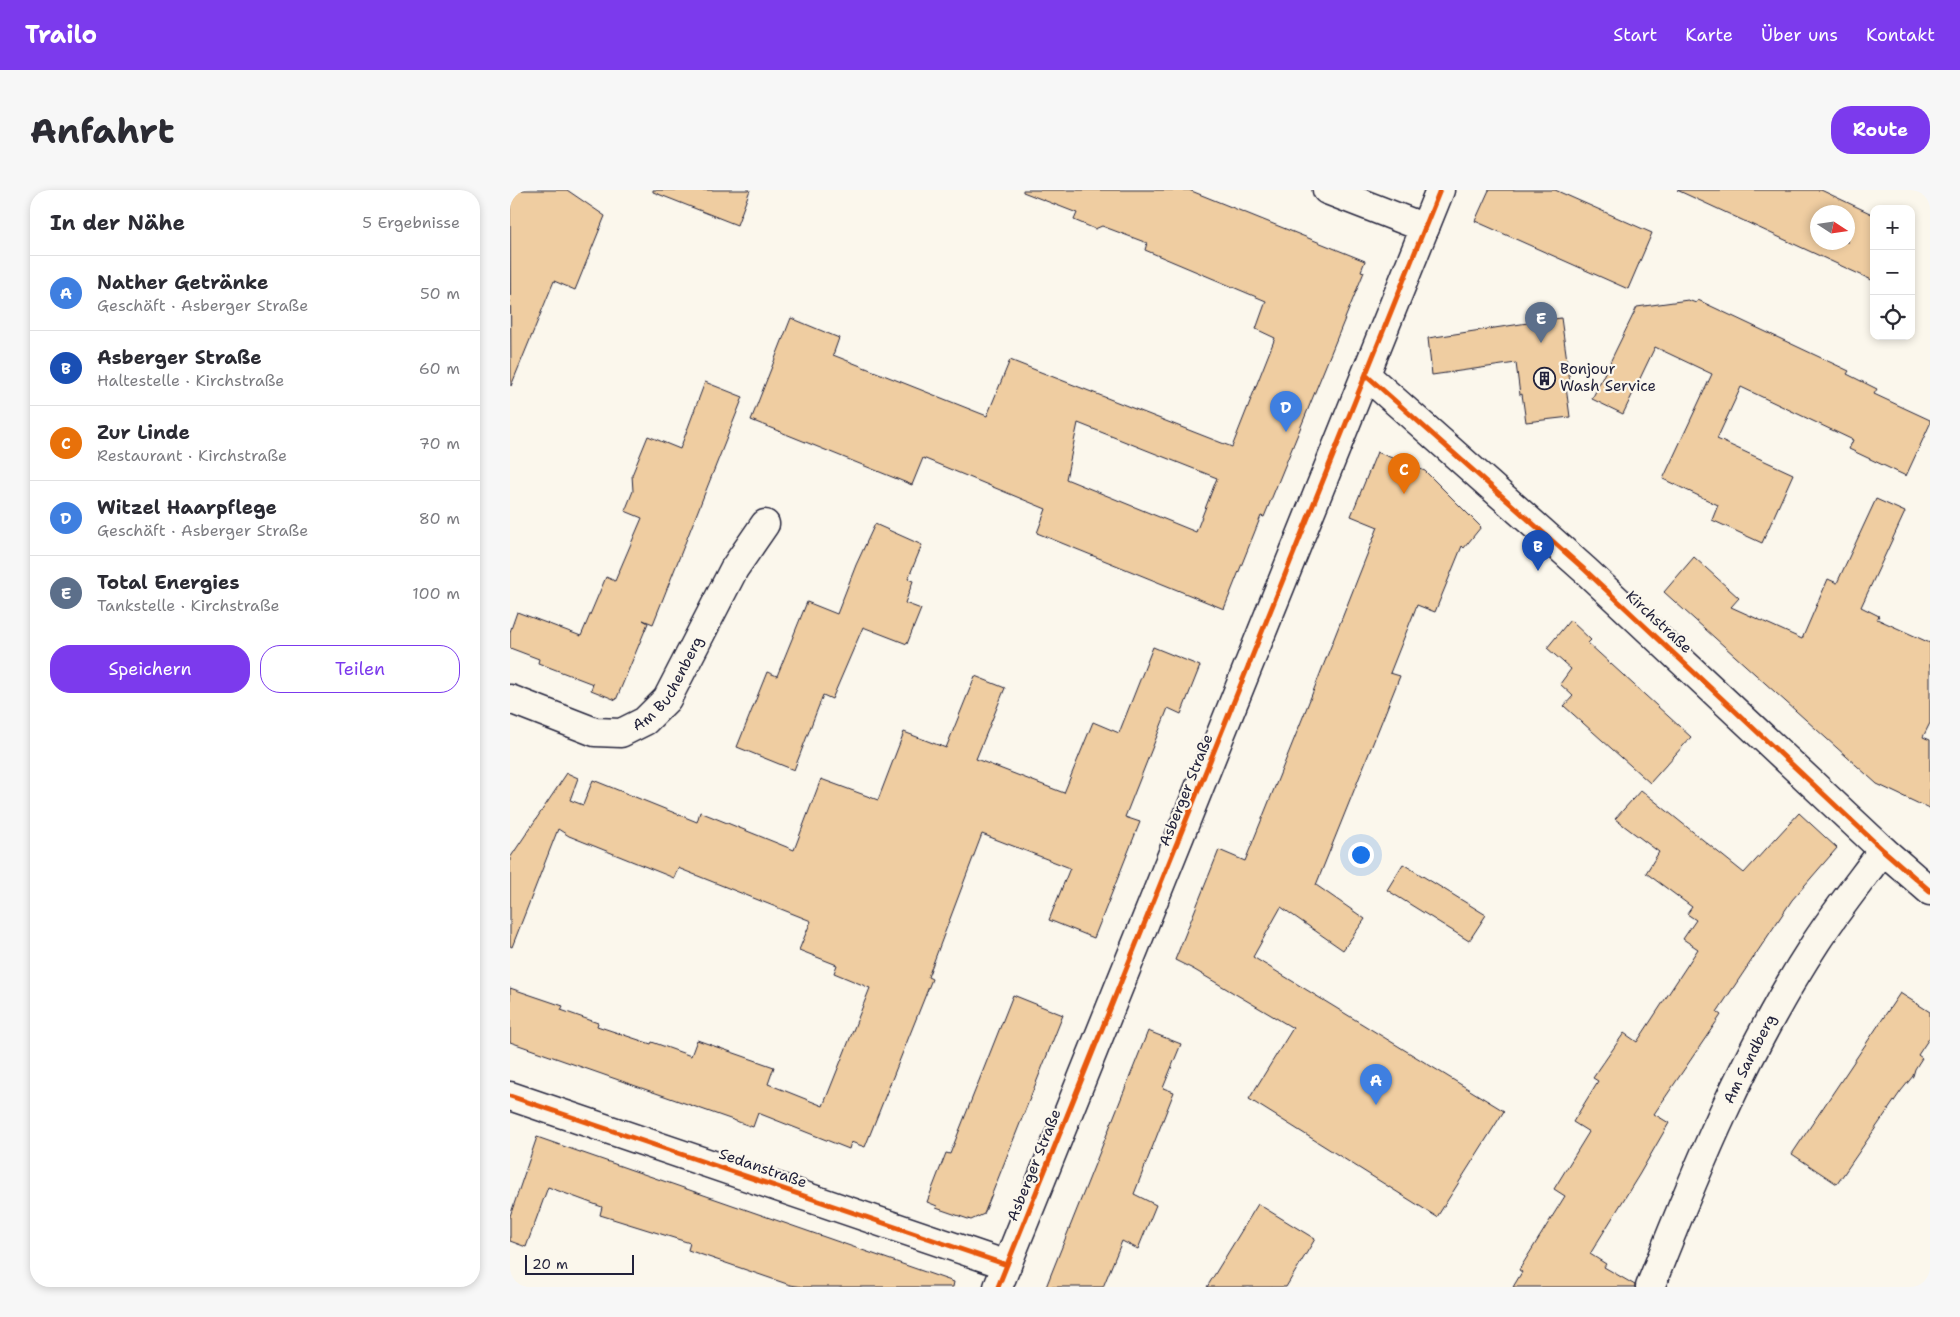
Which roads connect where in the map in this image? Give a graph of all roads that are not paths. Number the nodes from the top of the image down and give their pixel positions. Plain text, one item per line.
1 (1327, 190) edge
2 (1440, 190) edge
3 (1425, 228) junction
4 (1366, 375) junction
5 (765, 524) dead end
6 (510, 699) edge
7 (1883, 850) junction
8 (1930, 890) edge
9 (510, 1096) edge
10 (1003, 1276) edge
11 (1650, 1287) edge

1 - 3 street
2 - 3 street, Asberger Straße
3 - 4 street, Asberger Straße
4 - 7 street, Kirchstraße
4 - 10 street, Asberger Straße
5 - 6 street, Am Buchenberg
7 - 8 street, Kirchstraße
7 - 11 street, Am Sandberg
9 - 10 street, Sedanstraße

